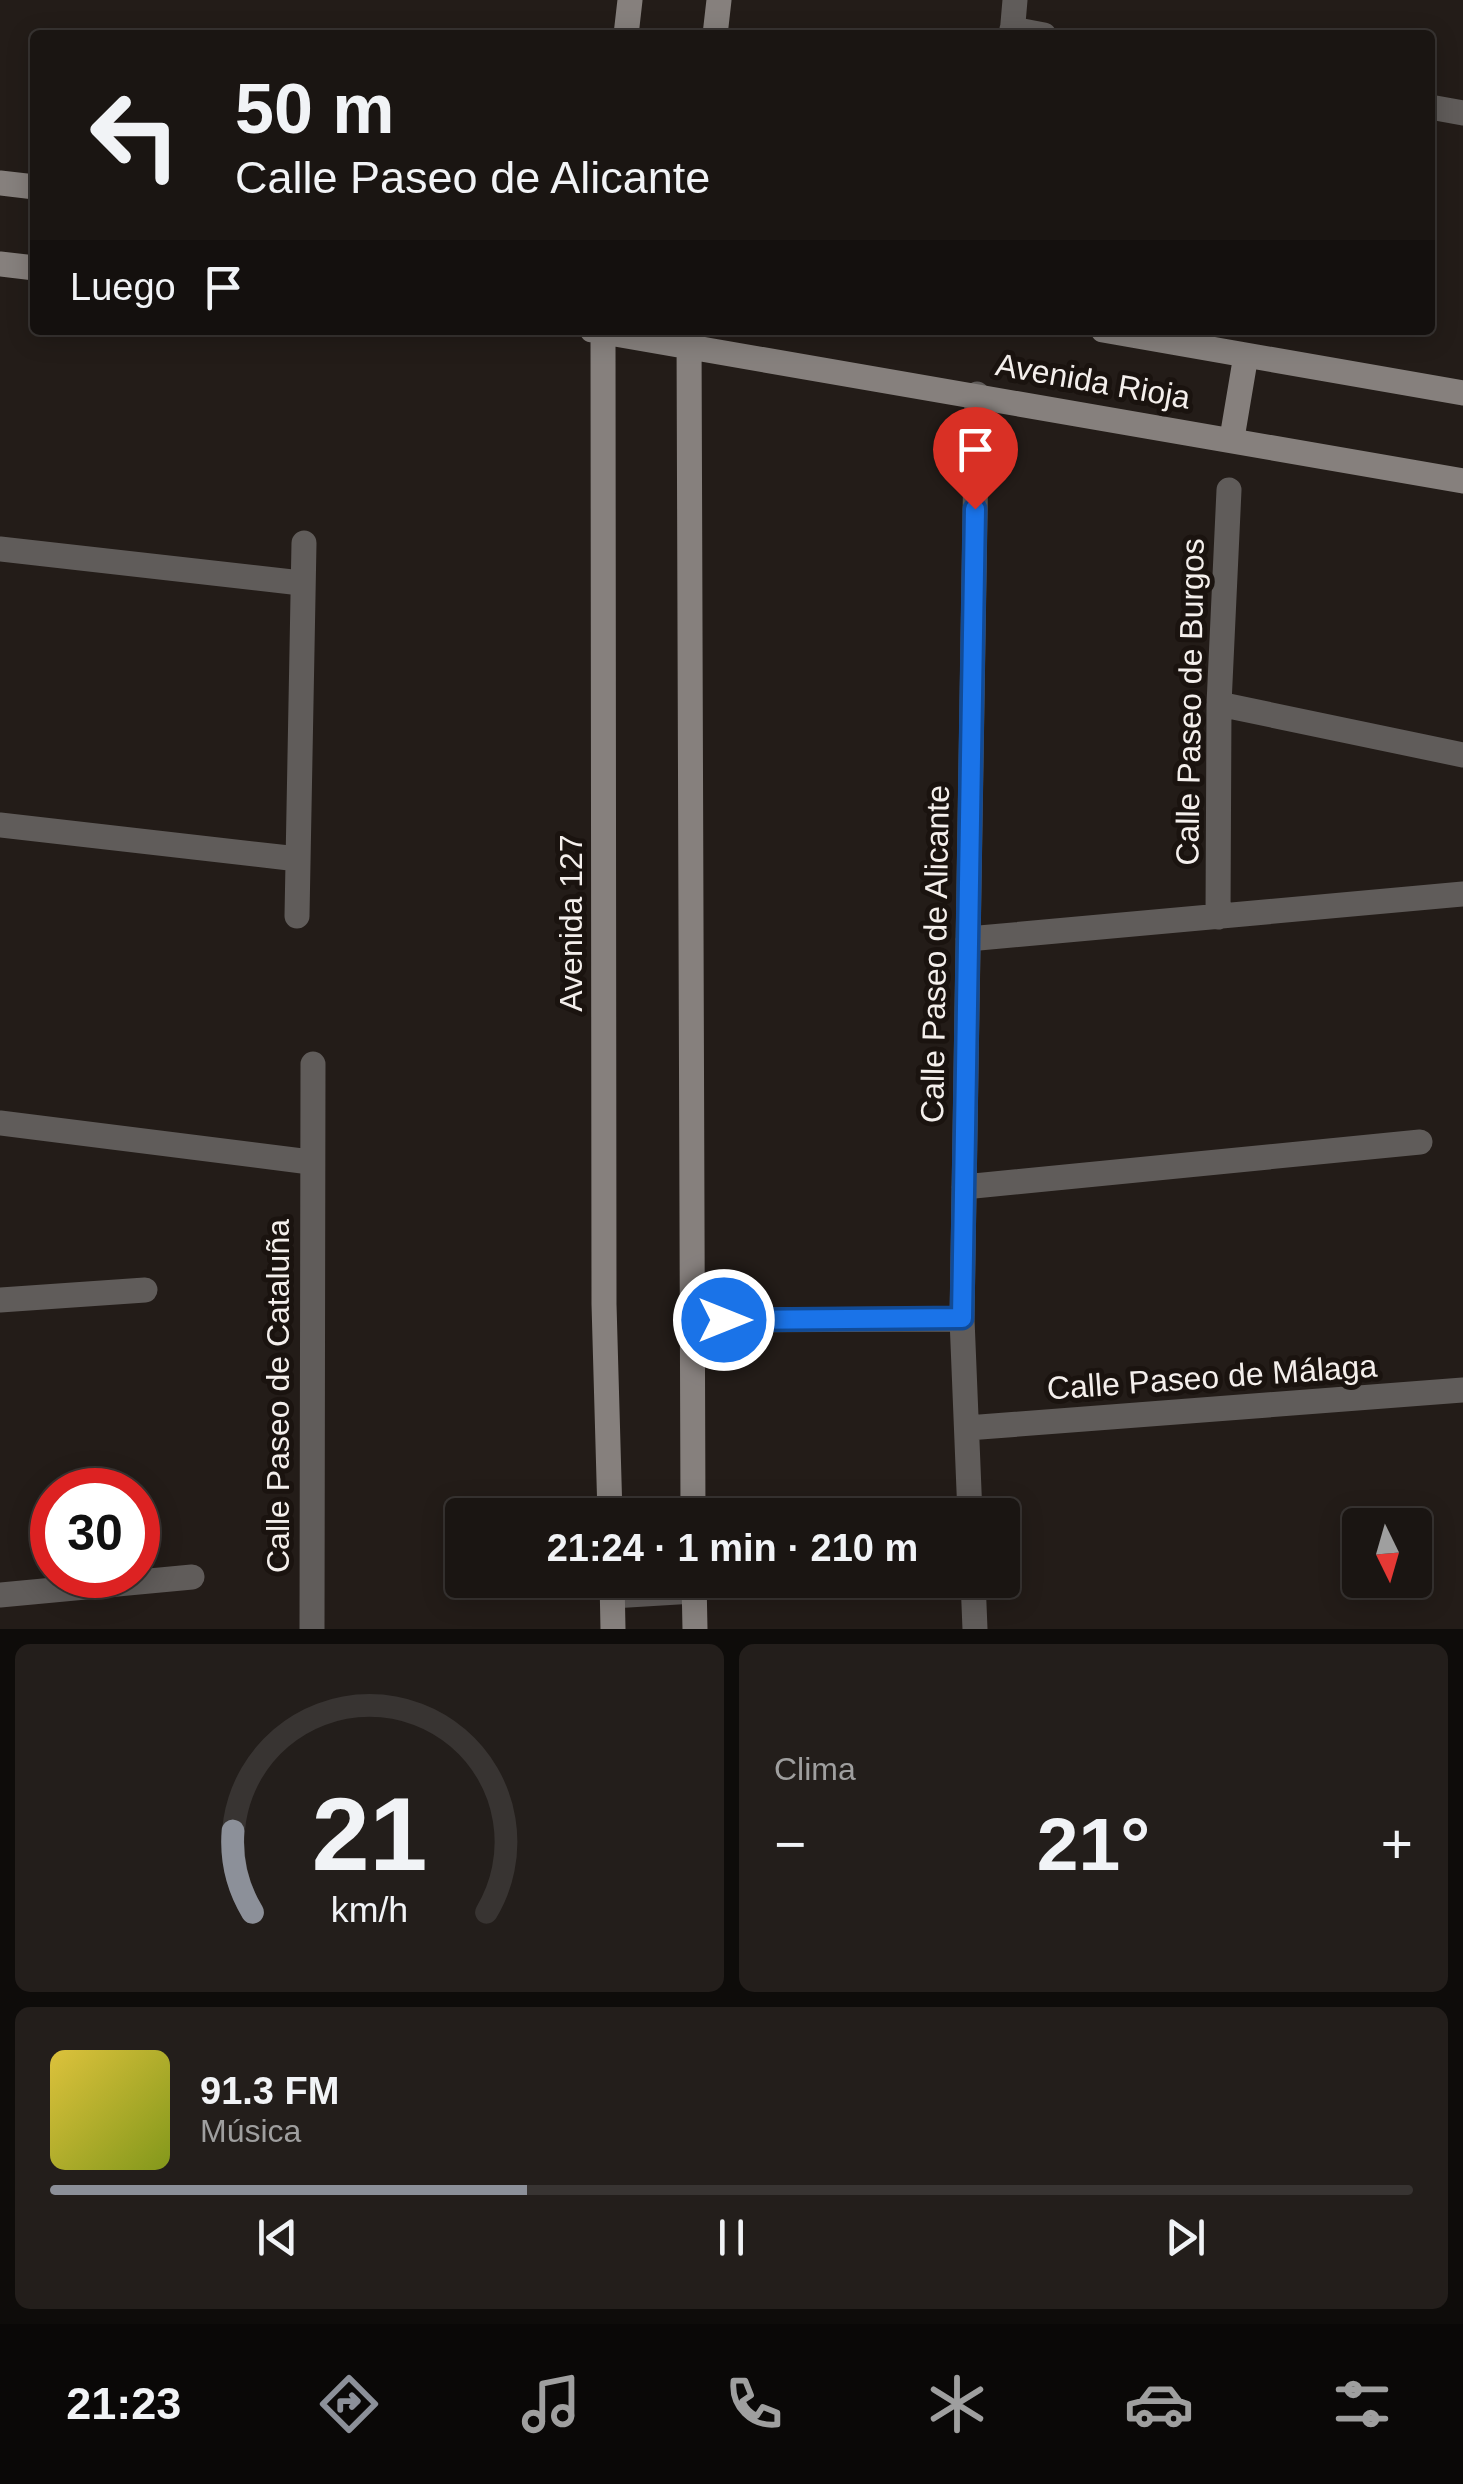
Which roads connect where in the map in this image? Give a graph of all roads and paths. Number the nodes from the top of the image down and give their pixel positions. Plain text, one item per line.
1 (630, 0) edge
2 (719, 0) edge
3 (1015, 0) edge
4 (627, 30) edge
5 (716, 30) edge
6 (1012, 30) edge
7 (1435, 108) edge
8 (1463, 113) edge
9 (0, 184) edge
10 (30, 187) edge
11 (0, 264) edge
12 (30, 267) edge
13 (599, 335) edge
14 (659, 335) edge
15 (1131, 335) edge
16 (689, 337) edge
17 (1246, 355) junction
18 (1463, 393) edge
19 (977, 394) junction
20 (1232, 438) junction
21 (1463, 481) edge
22 (1229, 490) dead end
23 (304, 542) dead end
24 (0, 549) edge
25 (301, 583) junction
26 (1219, 704) junction
27 (1463, 755) edge
28 (0, 825) edge
29 (298, 859) junction
30 (1463, 894) edge
31 (297, 916) dead end
32 (1218, 916) junction
33 (968, 939) junction
34 (313, 1064) dead end
35 (0, 1122) edge
36 (1420, 1142) dead end
37 (310, 1162) junction
38 (964, 1187) junction
39 (144, 1290) dead end
40 (0, 1300) edge
41 (962, 1318) junction
42 (690, 1320) junction
43 (1463, 1390) edge
44 (966, 1428) junction
45 (610, 1498) edge
46 (693, 1498) edge
47 (969, 1498) edge
48 (192, 1577) dead end
49 (0, 1595) edge
50 (612, 1598) edge
51 (694, 1598) edge
52 (974, 1598) edge
53 (312, 1629) edge
54 (613, 1629) edge
55 (695, 1629) edge
56 (975, 1629) edge

1 - 4 main road
2 - 5 main road
3 - 6 street
7 - 8 street
9 - 10 main road
11 - 12 main road
13 - 45 main road, Avenida 127
14 - 16 main road, Avenida Rioja
15 - 17 main road, Avenida Rioja
16 - 19 main road, Avenida Rioja
16 - 42 main road
17 - 18 main road, Avenida Rioja
17 - 20 main road
19 - 20 main road, Avenida Rioja
19 - 33 street, Calle Paseo de Alicante
20 - 21 main road, Avenida Rioja
22 - 26 street, Calle Paseo de Burgos
23 - 25 street
24 - 25 street
25 - 29 street
26 - 27 street
26 - 32 street, Calle Paseo de Burgos
28 - 29 street
29 - 31 street
30 - 32 street
32 - 33 street
33 - 38 street, Calle Paseo de Alicante
34 - 37 street, Calle Paseo de Cataluña
35 - 37 street
36 - 38 street
37 - 53 street, Calle Paseo de Cataluña
38 - 41 street, Calle Paseo de Alicante
39 - 40 street
41 - 42 street
41 - 44 street, Calle Paseo de Alicante
42 - 46 main road
43 - 44 street, Calle Paseo de Málaga
44 - 47 street, Calle Paseo de Alicante
48 - 49 street
50 - 54 main road
51 - 55 main road
52 - 56 street

